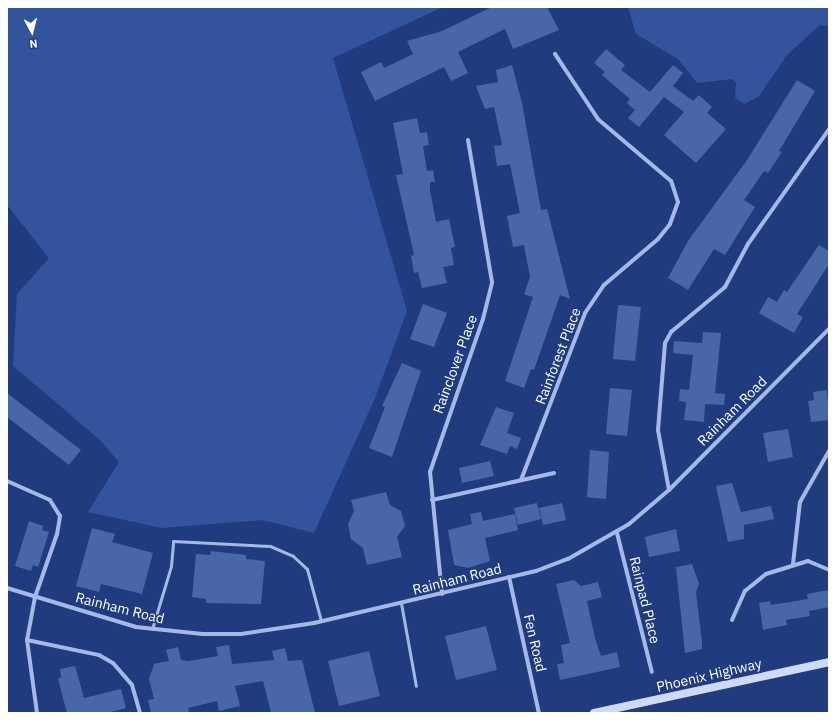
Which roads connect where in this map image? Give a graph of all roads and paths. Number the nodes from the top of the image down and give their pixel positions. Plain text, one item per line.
1 (555, 54) dead end
2 (829, 129) edge
3 (468, 140) dead end
4 (829, 329) edge
5 (829, 451) edge
6 (554, 473) dead end
7 (521, 480) junction
8 (7, 481) edge
9 (669, 490) junction
10 (432, 500) junction
11 (617, 534) junction
12 (793, 564) junction
13 (829, 570) edge
14 (509, 577) junction
15 (7, 588) edge
16 (442, 594) junction
17 (35, 597) junction
18 (402, 603) junction
19 (732, 620) dead end
20 (321, 621) junction
21 (152, 629) junction
22 (27, 640) junction
23 (829, 662) edge
24 (652, 672) dead end
25 (416, 686) dead end
26 (37, 713) edge
27 (140, 713) edge
28 (539, 713) edge
29 (594, 713) edge

1 - 7 street, Rainforest Place
2 - 9 street
3 - 10 street, Rainclover Place
4 - 9 street, Rainham Road
5 - 12 street
6 - 7 street
7 - 10 street
8 - 17 street
9 - 11 street, Rainham Road
10 - 16 street, Rainclover Place
11 - 14 street, Rainham Road
11 - 24 street, Rainpad Place
12 - 13 street
12 - 19 street
14 - 16 street, Rainham Road
14 - 28 street, Fen Road
15 - 17 street, Rainham Road
16 - 18 street, Rainham Road
17 - 21 street, Rainham Road
17 - 22 street
18 - 20 street, Rainham Road
18 - 25 lane
20 - 21 street, Rainham Road
20 - 21 lane
22 - 26 street
22 - 27 street
23 - 29 main road, Phoenix Highway

